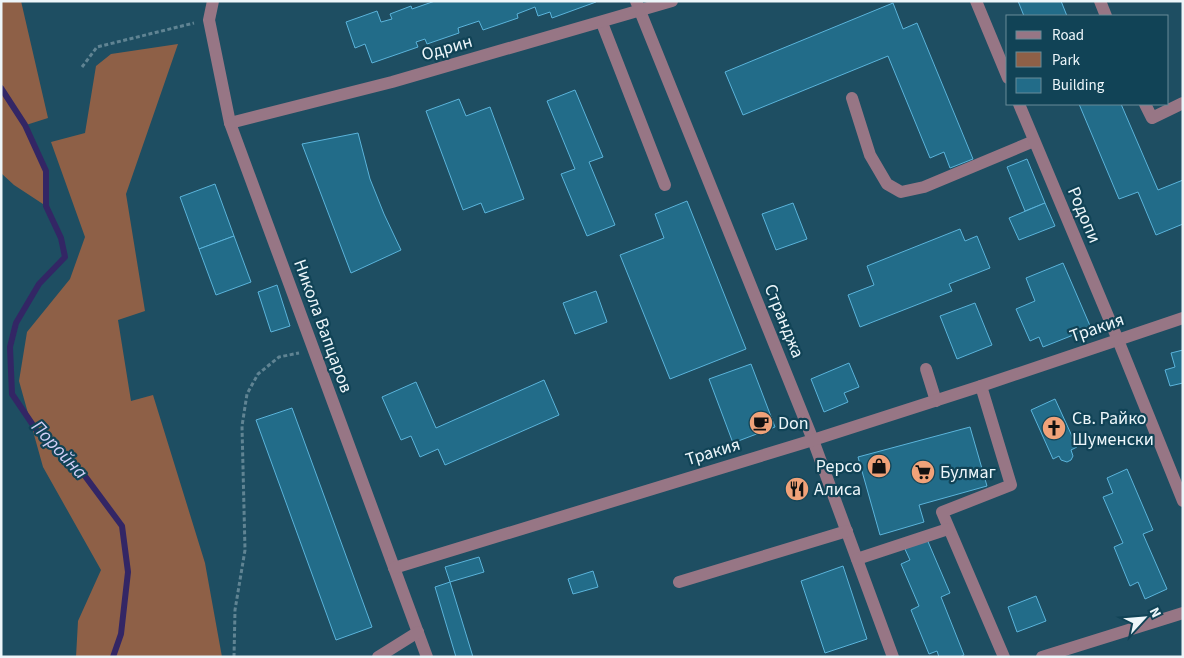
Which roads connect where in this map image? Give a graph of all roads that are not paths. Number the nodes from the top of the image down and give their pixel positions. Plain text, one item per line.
1 (213, 1) edge
2 (672, 1) edge
3 (976, 1) edge
4 (1100, 1) edge
5 (638, 6) edge
6 (1106, 15) edge
7 (602, 23) junction
8 (1006, 73) edge
9 (852, 98) dead end
10 (1183, 103) edge
11 (1019, 105) edge
12 (1146, 105) edge
13 (230, 123) junction
14 (1034, 141) junction
15 (665, 185) dead end
16 (1183, 318) edge
17 (1118, 340) junction
18 (926, 369) dead end
19 (981, 386) junction
20 (936, 401) junction
21 (813, 440) junction
22 (1183, 500) edge
23 (948, 529) junction
24 (847, 531) junction
25 (857, 559) junction
26 (394, 568) junction
27 (680, 582) dead end
28 (1183, 612) edge
29 (418, 632) junction
30 (378, 657) edge
31 (427, 657) edge
32 (893, 657) edge
33 (1004, 657) edge
34 (1042, 657) edge

1 - 13 street, Никола Вапцаров
2 - 5 street, Одрин
3 - 8 street
4 - 6 street
5 - 7 street, Одрин
5 - 21 street, Странджа
7 - 13 street, Одрин
7 - 15 street
9 - 14 street
10 - 12 street
11 - 14 street, Родопи
13 - 26 street, Никола Вапцаров
14 - 17 street, Родопи
16 - 17 street, Тракия
17 - 19 street, Тракия
17 - 22 street, Родопи
18 - 20 street
19 - 20 street, Тракия
19 - 23 street
20 - 21 street, Тракия
21 - 24 street, Странджа
21 - 26 street, Тракия
23 - 25 street
23 - 33 street
24 - 25 street, Странджа
24 - 27 street
25 - 32 street, Странджа
26 - 29 street, Никола Вапцаров
28 - 34 street
29 - 30 street
29 - 31 street, Никола Вапцаров

